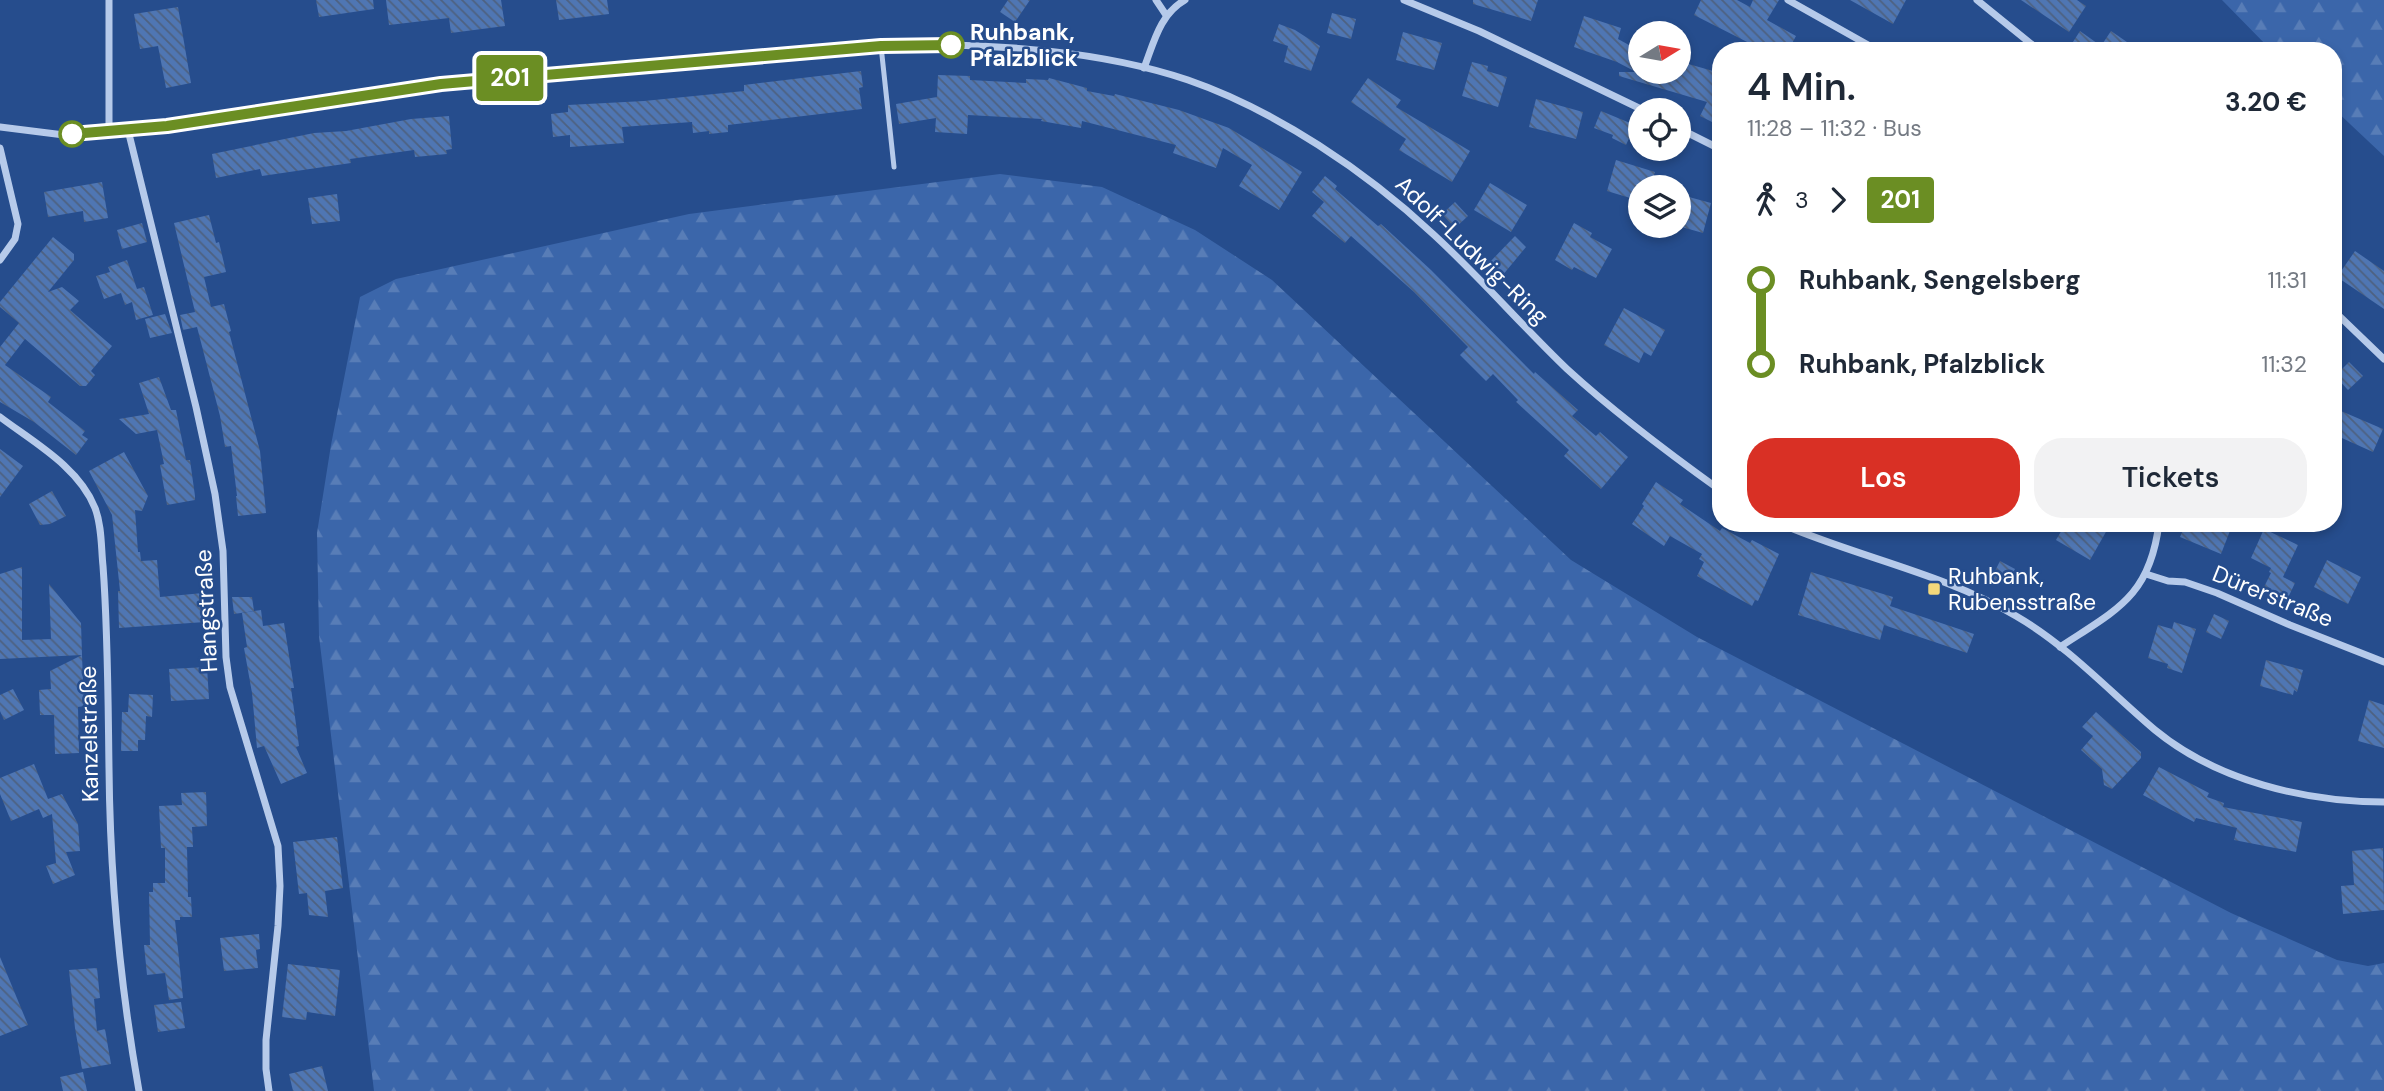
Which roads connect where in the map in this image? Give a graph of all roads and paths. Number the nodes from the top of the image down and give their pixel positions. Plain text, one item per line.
1 (109, 0) edge
2 (1156, 0) edge
3 (1185, 0) edge
4 (1404, 0) edge
5 (1788, 0) edge
6 (1977, 0) edge
7 (1166, 15) junction
8 (1863, 42) edge
9 (2029, 42) edge
10 (881, 46) junction
11 (1144, 68) junction
12 (1628, 103) edge
13 (0, 127) edge
14 (128, 131) junction
15 (110, 132) junction
16 (1691, 134) edge
17 (1712, 145) edge
18 (0, 148) edge
19 (894, 167) dead end
20 (0, 260) edge
21 (2342, 319) edge
22 (2384, 359) edge
23 (0, 417) edge
24 (1712, 484) edge
25 (1799, 532) edge
26 (2157, 532) edge
27 (2146, 574) junction
28 (2060, 647) junction
29 (2384, 662) edge
30 (2384, 802) edge
31 (139, 1091) edge
32 (269, 1091) edge

1 - 15 street
2 - 7 street
3 - 7 street
4 - 12 street
5 - 8 street
6 - 9 street
7 - 11 street
10 - 11 street, Adolf-Ludwig-Ring
10 - 14 street, Adolf-Ludwig-Ring
10 - 19 lane
11 - 24 street, Adolf-Ludwig-Ring
13 - 15 street, Adolf-Ludwig-Ring
14 - 15 street, Adolf-Ludwig-Ring
14 - 32 street, Hangstraße
16 - 17 street
18 - 20 street
21 - 22 street
23 - 31 street, Kanzelstraße
25 - 28 street
26 - 27 street
27 - 28 street
27 - 29 street, Dürerstraße
28 - 30 street

